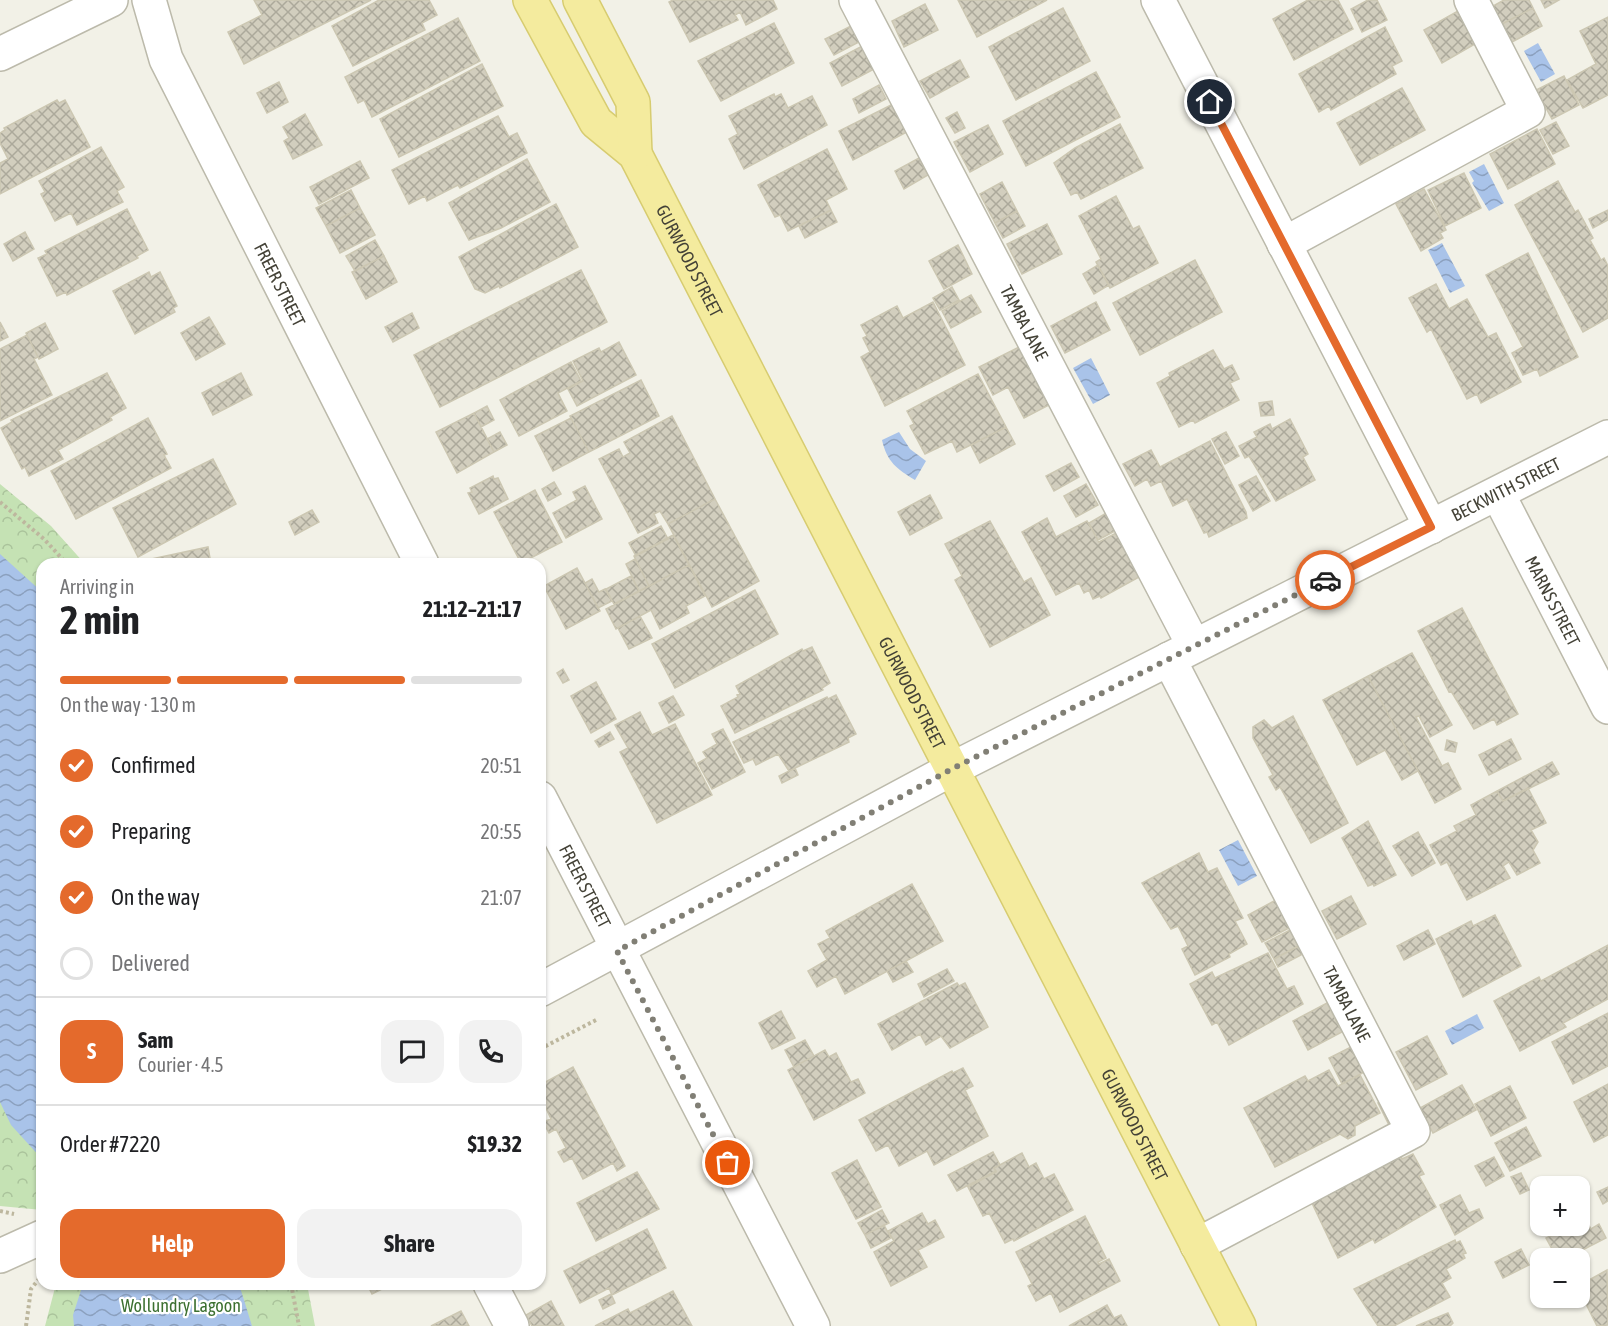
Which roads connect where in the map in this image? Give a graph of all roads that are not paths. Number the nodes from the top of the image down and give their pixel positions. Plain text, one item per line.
1 (111, 0) edge
2 (149, 0) edge
3 (530, 0) edge
4 (580, 0) edge
5 (856, 0) edge
6 (1158, 0) edge
7 (1471, 0) edge
8 (0, 54) edge
9 (635, 154) junction
10 (1284, 244) junction
11 (1608, 437) edge
12 (1498, 494) junction
13 (1431, 527) junction
14 (419, 558) edge
15 (1182, 653) junction
16 (1608, 707) edge
17 (952, 769) junction
18 (546, 810) edge
19 (617, 951) junction
20 (546, 987) edge
21 (36, 1240) edge
22 (1197, 1245) junction
23 (0, 1256) edge
24 (493, 1290) edge
25 (512, 1326) edge
26 (813, 1326) edge
27 (1239, 1326) edge

1 - 8 street
2 - 14 street, FREER STREET
3 - 9 main road, GURWOOD STREET
4 - 9 main road, GURWOOD STREET
5 - 15 street, TAMBA LANE
6 - 10 street
7 - 10 street
9 - 17 main road, GURWOOD STREET
10 - 13 street
11 - 12 street, BECKWITH STREET
12 - 13 street, BECKWITH STREET
12 - 16 street, MARNS STREET
13 - 15 street, BECKWITH STREET
15 - 17 street, BECKWITH STREET
15 - 22 street, TAMBA LANE
17 - 19 street, BECKWITH STREET
17 - 22 main road, GURWOOD STREET
18 - 19 street, FREER STREET
19 - 20 street, BECKWITH STREET
19 - 26 street, FREER STREET
21 - 23 street
22 - 27 main road, GURWOOD STREET
24 - 25 street

